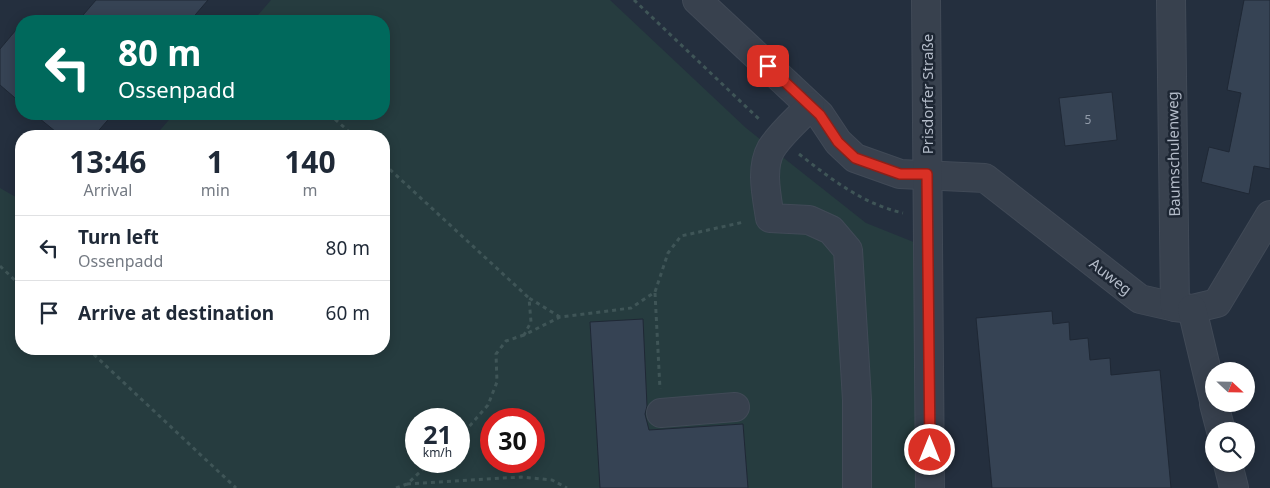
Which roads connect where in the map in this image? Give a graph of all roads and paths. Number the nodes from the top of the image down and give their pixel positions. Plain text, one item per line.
1 (697, 0) edge
2 (926, 0) edge
3 (1171, 0) edge
4 (810, 106) junction
5 (336, 120) edge
6 (347, 130) edge
7 (390, 170) edge
8 (927, 174) junction
9 (1270, 215) edge
10 (770, 218) junction
11 (0, 266) edge
12 (15, 280) edge
13 (654, 292) junction
14 (529, 298) junction
15 (1184, 308) junction
16 (560, 317) junction
17 (524, 335) junction
18 (94, 355) edge
19 (1205, 374) edge
20 (735, 407) dead end
21 (661, 413) joint
22 (470, 425) edge
23 (1230, 472) edge
24 (419, 473) edge
25 (407, 484) junction
26 (236, 488) edge
27 (396, 488) edge
28 (567, 488) edge
29 (857, 488) edge
30 (930, 488) edge
31 (1234, 488) edge

1 - 4 street, Auweg
2 - 8 street, Prisdorfer Straße
3 - 15 street, Baumschulenweg
4 - 8 street, Auweg
4 - 10 street
5 - 6 path
7 - 14 path
8 - 15 street, Auweg
8 - 30 street, Prisdorfer Straße
9 - 15 street, Auweg
10 - 13 path
10 - 29 street
11 - 12 path
13 - 16 path
13 - 21 path
14 - 16 path
14 - 17 path
15 - 19 street, Baumschulenweg
16 - 17 path
17 - 22 path
18 - 26 path
20 - 21 street
23 - 31 street
24 - 25 path
25 - 27 path
25 - 28 path

